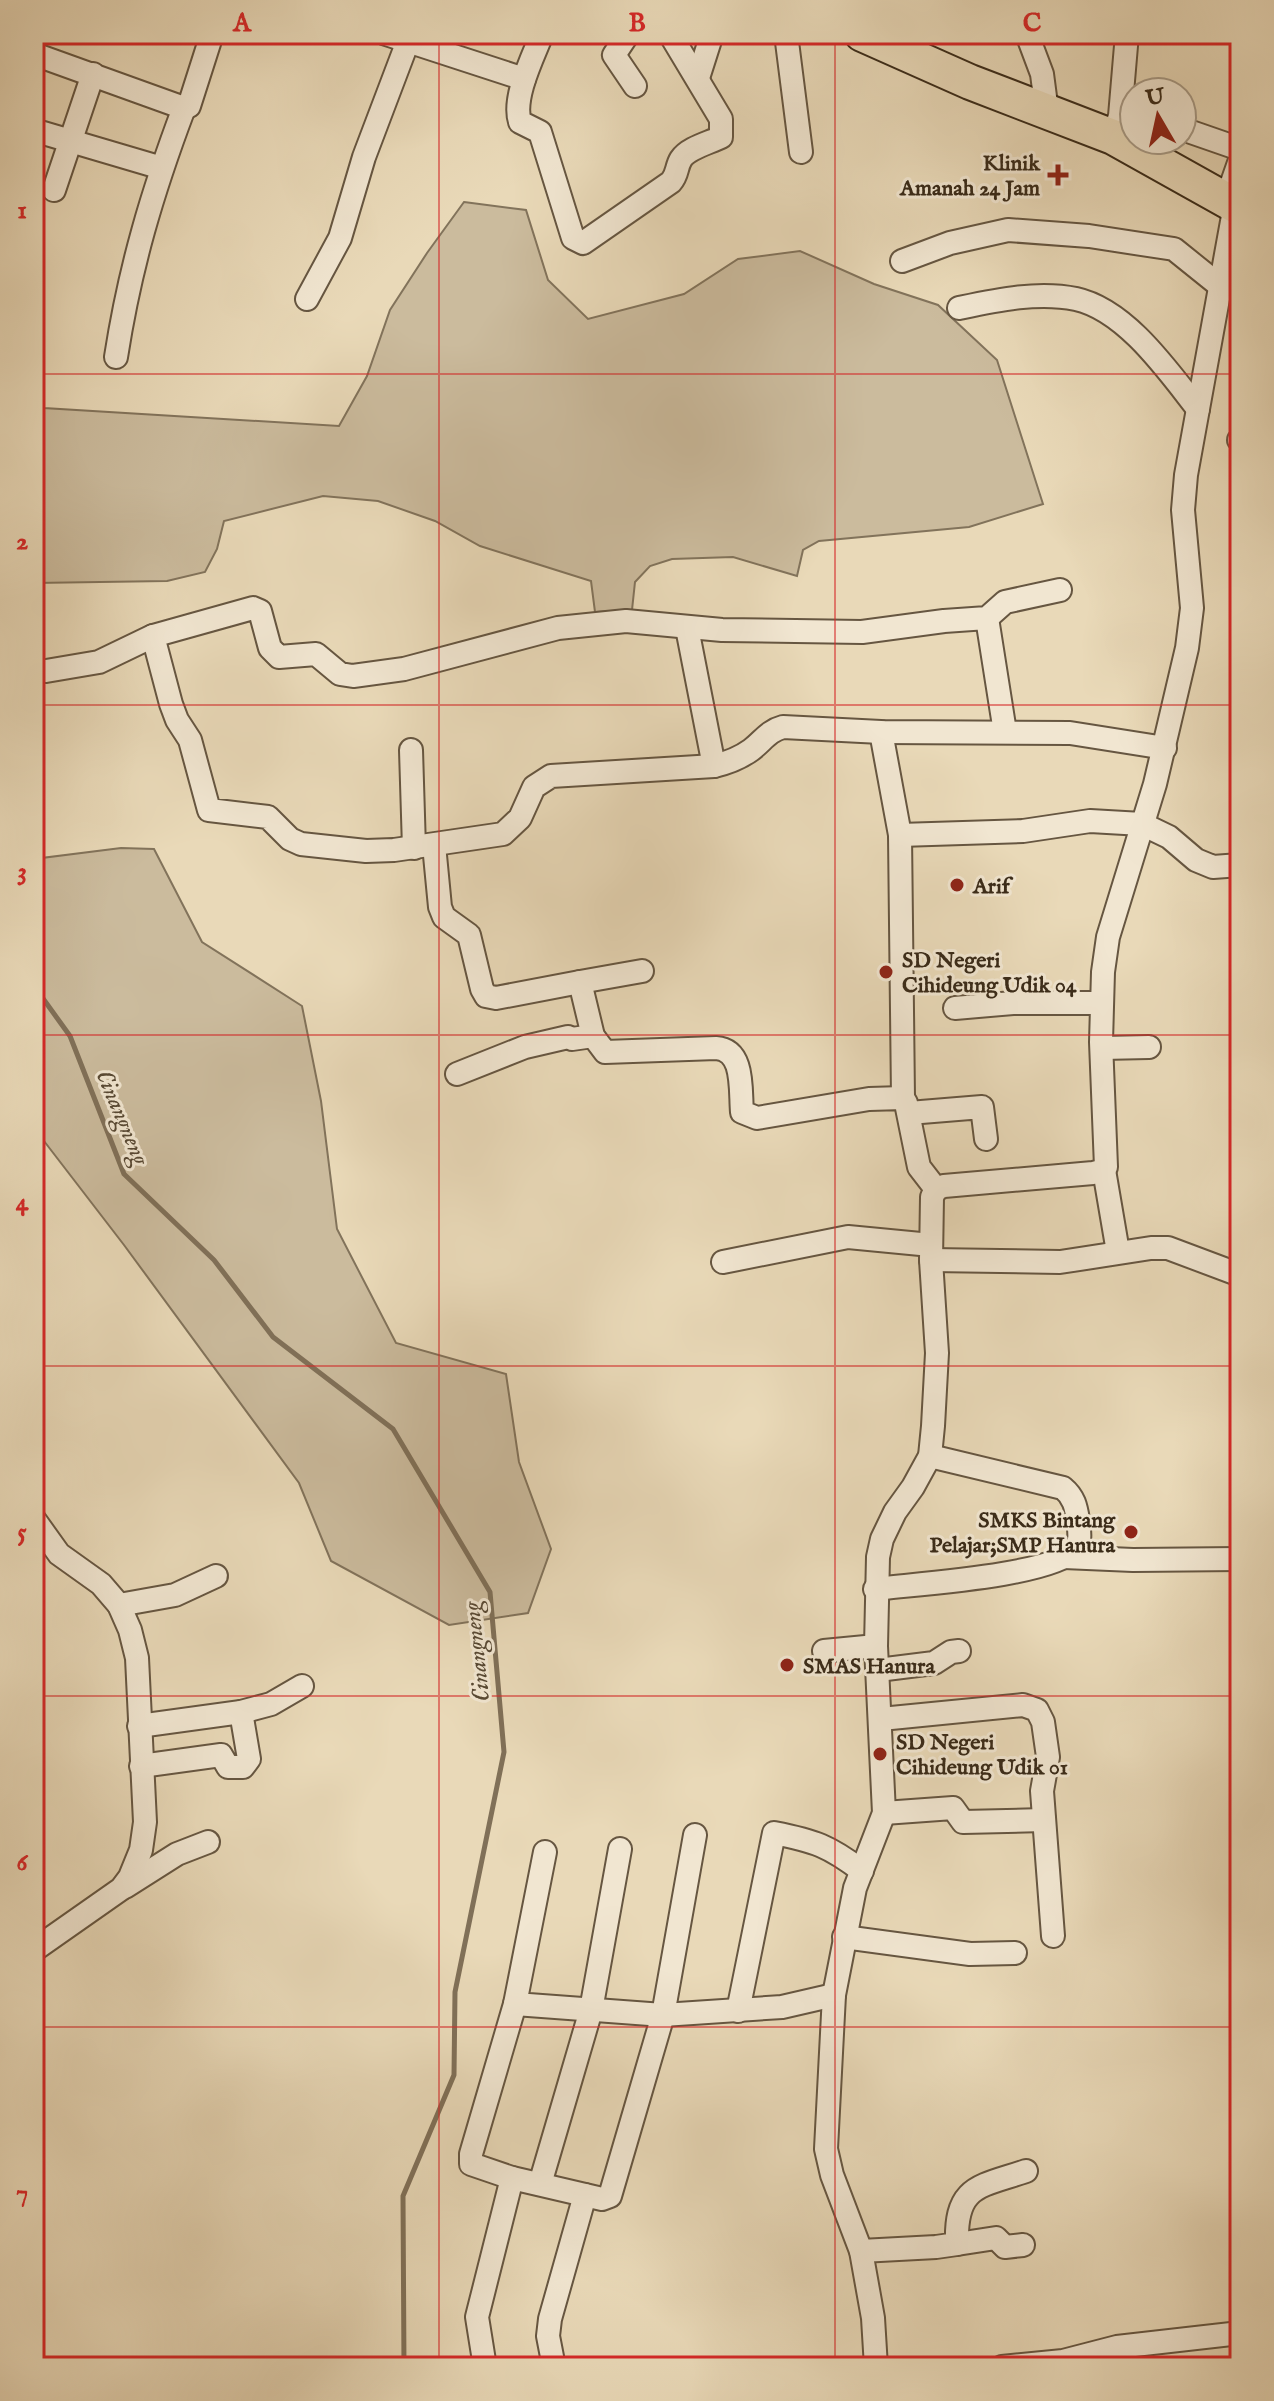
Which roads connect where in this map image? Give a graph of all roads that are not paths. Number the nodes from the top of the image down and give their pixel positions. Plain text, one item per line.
1 (212, 34) edge
2 (386, 34) edge
3 (542, 34) edge
4 (628, 34) edge
5 (670, 34) edge
6 (712, 34) edge
7 (786, 34) edge
8 (862, 34) edge
9 (1027, 34) edge
10 (1127, 34) edge
11 (408, 41) junction
12 (34, 54) edge
13 (93, 74) junction
14 (698, 78) junction
15 (524, 79) junction
16 (635, 86) dead end
17 (184, 108) junction
18 (1047, 112) junction
19 (40, 132) dead end
20 (1198, 134) edge
21 (1113, 137) junction
22 (69, 143) junction
23 (1240, 149) edge
24 (801, 152) dead end
25 (1240, 160) edge
26 (162, 168) junction
27 (54, 190) dead end
28 (1234, 204) edge
29 (902, 261) dead end
30 (1220, 286) junction
31 (307, 299) dead end
32 (959, 308) dead end
33 (116, 357) dead end
34 (1198, 409) junction
35 (1060, 590) dead end
36 (987, 618) junction
37 (687, 628) junction
38 (153, 636) junction
39 (46, 671) dead end
40 (881, 732) junction
41 (1005, 732) junction
42 (1165, 748) junction
43 (411, 750) dead end
44 (714, 766) junction
45 (1142, 824) junction
46 (900, 835) junction
47 (424, 847) junction
48 (1240, 865) edge
49 (642, 971) dead end
50 (580, 982) junction
51 (1102, 1003) junction
52 (955, 1008) dead end
53 (593, 1036) junction
54 (1149, 1047) dead end
55 (1102, 1048) junction
56 (457, 1074) dead end
57 (906, 1106) junction
58 (986, 1139) dead end
59 (1104, 1170) junction
60 (936, 1189) junction
61 (931, 1252) junction
62 (1118, 1252) junction
63 (723, 1262) dead end
64 (1240, 1275) edge
65 (930, 1456) junction
66 (34, 1519) edge
67 (1064, 1557) junction
68 (1240, 1559) edge
69 (216, 1576) dead end
70 (875, 1589) junction
71 (119, 1605) junction
72 (876, 1646) junction
73 (824, 1651) dead end
74 (959, 1651) dead end
75 (878, 1670) junction
76 (302, 1686) dead end
77 (241, 1712) junction
78 (881, 1719) junction
79 (139, 1726) junction
80 (141, 1766) junction
81 (884, 1813) junction
82 (1044, 1820) junction
83 (695, 1835) dead end
84 (208, 1842) dead end
85 (620, 1849) dead end
86 (545, 1852) dead end
87 (862, 1871) junction
88 (121, 1889) junction
89 (1053, 1936) dead end
90 (844, 1937) junction
91 (34, 1950) edge
92 (1015, 1953) dead end
93 (834, 1995) junction
94 (515, 2004) junction
95 (591, 2010) junction
96 (738, 2011) junction
97 (663, 2015) junction
98 (1026, 2171) dead end
99 (512, 2178) junction
100 (540, 2184) junction
101 (585, 2195) junction
102 (957, 2244) junction
103 (1023, 2245) dead end
104 (861, 2251) junction
105 (1240, 2333) edge
106 (1039, 2365) edge
107 (485, 2367) edge
108 (554, 2367) edge
109 (876, 2367) edge
110 (1002, 2367) edge

1 - 17 street
2 - 11 street
3 - 15 street
4 - 16 street
5 - 14 street
6 - 14 street
7 - 24 street
8 - 18 highway
9 - 18 street
10 - 21 street
11 - 15 street
11 - 31 street
12 - 13 street
13 - 17 street
13 - 22 street
14 - 15 street
17 - 26 street
18 - 21 highway
19 - 22 street
20 - 23 street
21 - 28 highway
22 - 26 street
22 - 27 street
25 - 28 street
26 - 33 street
28 - 30 street
29 - 30 street
30 - 34 street
32 - 34 street
34 - 42 street
35 - 36 street
36 - 37 street
36 - 41 street
37 - 38 street
37 - 44 street
38 - 39 street
38 - 47 street
40 - 41 street
40 - 44 street
40 - 46 street
41 - 42 street
42 - 45 street
43 - 47 street
44 - 47 street
45 - 46 street
45 - 48 street
45 - 51 street
46 - 57 street
47 - 50 street
49 - 50 street
50 - 53 street
51 - 52 street
51 - 55 street
53 - 56 street
53 - 57 street
54 - 55 street
55 - 59 street
57 - 58 street
57 - 60 street
59 - 60 street
59 - 62 street
60 - 61 street
61 - 62 street
61 - 63 street
61 - 65 street
62 - 64 street
65 - 67 street
65 - 70 street
66 - 71 street
67 - 68 street
67 - 70 street
69 - 71 street
70 - 72 street
71 - 79 street
72 - 73 street
72 - 75 street
74 - 75 street
75 - 78 street
76 - 77 street
77 - 79 street
77 - 80 street
78 - 81 street
78 - 82 street
79 - 80 street
80 - 88 street
81 - 82 street
81 - 87 street
82 - 89 street
83 - 97 street
84 - 88 street
85 - 95 street
86 - 94 street
87 - 90 street
87 - 96 street
88 - 91 street
90 - 92 street
90 - 93 street
93 - 96 street
93 - 104 street
94 - 95 street
94 - 99 street
95 - 97 street
95 - 100 street
96 - 97 street
97 - 101 street
98 - 102 street
99 - 100 street
99 - 107 street
100 - 101 street
101 - 108 street
102 - 103 street
102 - 104 street
104 - 109 street
105 - 106 street
106 - 110 street

